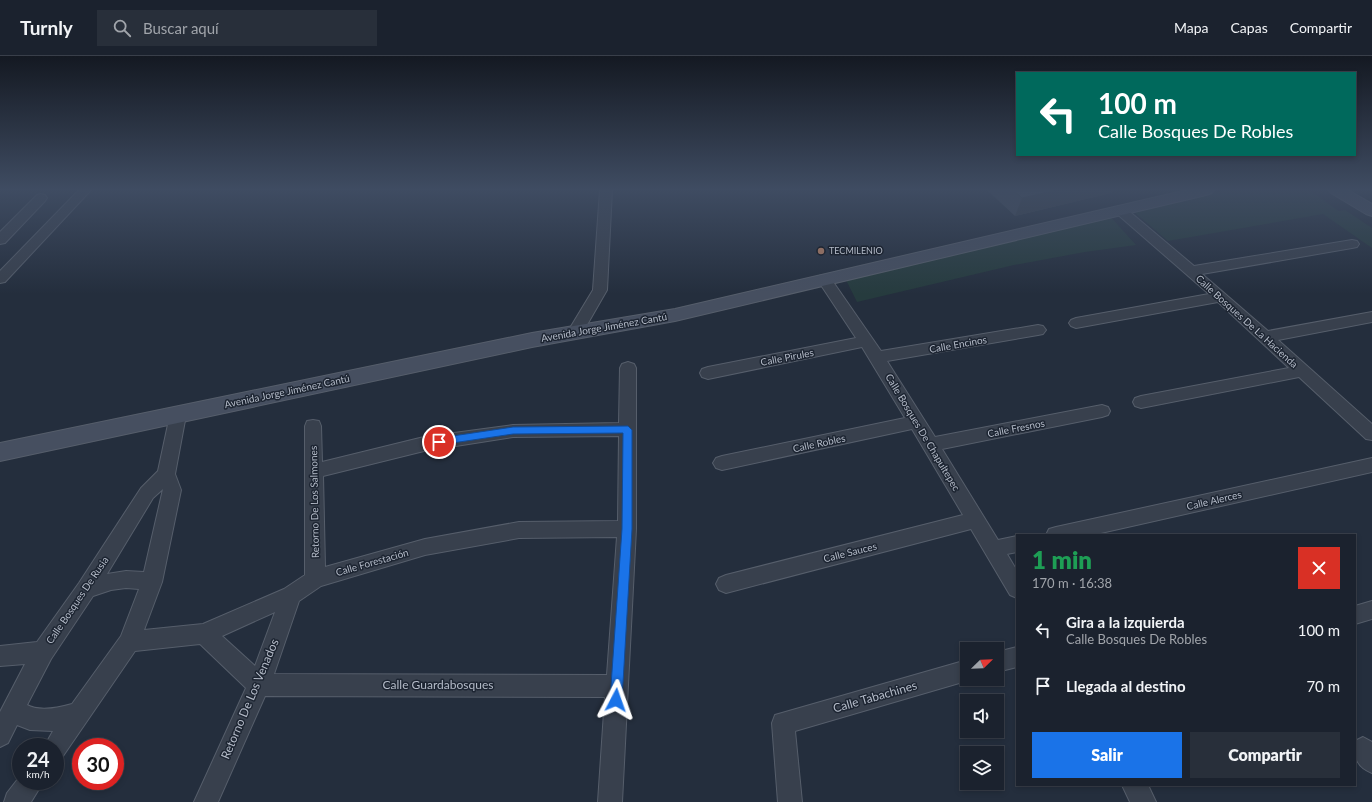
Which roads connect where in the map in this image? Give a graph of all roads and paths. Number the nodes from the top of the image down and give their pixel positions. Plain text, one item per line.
1 (15, 225) edge
2 (53, 225) edge
3 (604, 225) edge
4 (1056, 225) edge
5 (1137, 225) edge
6 (0, 240) edge
7 (1352, 244) dead end
8 (1192, 271) junction
9 (0, 279) edge
10 (824, 279) junction
11 (1222, 297) junction
12 (1372, 318) edge
13 (1076, 323) dead end
14 (1038, 330) dead end
15 (575, 333) junction
16 (1264, 337) junction
17 (867, 341) junction
18 (877, 357) junction
19 (628, 368) dead end
20 (1302, 371) junction
21 (708, 373) dead end
22 (1141, 402) dead end
23 (1102, 411) dead end
24 (178, 414) junction
25 (1372, 415) edge
26 (1355, 418) junction
27 (916, 422) junction
28 (313, 426) dead end
29 (628, 430) junction
30 (1372, 434) edge
31 (930, 445) junction
32 (0, 452) edge
33 (722, 463) dead end
34 (1372, 465) edge
35 (313, 471) junction
36 (166, 474) junction
37 (975, 520) junction
38 (627, 529) junction
39 (1061, 534) edge
40 (1016, 544) edge
41 (993, 549) junction
42 (314, 579) junction
43 (152, 582) junction
44 (726, 584) dead end
45 (1016, 587) edge
46 (86, 588) junction
47 (291, 595) junction
48 (1372, 610) edge
49 (1356, 615) edge
50 (204, 634) junction
51 (129, 642) junction
52 (43, 652) junction
53 (0, 656) edge
54 (1016, 657) edge
55 (1004, 660) edge
56 (960, 673) edge
57 (259, 685) junction
58 (617, 686) junction
59 (13, 710) junction
60 (80, 714) junction
61 (0, 735) edge
62 (62, 738) edge
63 (1135, 786) edge
64 (25, 790) edge
65 (16, 802) edge
66 (206, 802) edge
67 (610, 802) edge
68 (790, 802) edge
69 (1144, 802) edge

1 - 6 street
2 - 9 street
3 - 15 street
4 - 10 main road, Avenida Jorge Jiménez Cantú
5 - 8 street, Calle Bosques De La Hacienda
7 - 8 street
8 - 11 street, Calle Bosques De La Hacienda
10 - 15 main road, Avenida Jorge Jiménez Cantú
10 - 17 street, Calle Bosques De Chapultepec
11 - 13 street
11 - 16 street, Calle Bosques De La Hacienda
12 - 16 street
14 - 18 street, Calle Encinos
15 - 24 main road, Avenida Jorge Jiménez Cantú
16 - 20 street, Calle Bosques De La Hacienda
17 - 18 street, Calle Bosques De Chapultepec
17 - 21 street, Calle Pirules
18 - 27 street, Calle Bosques De Chapultepec
19 - 29 street
20 - 22 street
20 - 26 street, Calle Bosques De La Hacienda
23 - 31 street, Calle Fresnos
24 - 32 main road, Avenida Jorge Jiménez Cantú
24 - 36 street
25 - 26 street
26 - 30 street, Calle Bosques De La Hacienda
27 - 31 street, Calle Bosques De Chapultepec
27 - 33 street, Calle Robles
28 - 35 street, Retorno De Los Salmones
29 - 35 street
29 - 38 street
31 - 37 street, Calle Bosques De Chapultepec
34 - 39 street, Calle Alerces
35 - 42 street, Retorno De Los Salmones
36 - 43 street
36 - 46 street, Calle Bosques De Rusia
37 - 41 street, Calle Bosques De Chapultepec
37 - 44 street, Calle Sauces
38 - 42 street, Calle Forestación
38 - 58 street
40 - 41 street
41 - 45 street, Calle Bosques De Chapultepec
42 - 47 street, Calle Forestación
43 - 46 street
43 - 51 street
46 - 52 street, Calle Bosques De Rusia
47 - 50 street, Calle Forestación
47 - 57 street, Retorno De Los Venados
48 - 49 street
50 - 51 street, Calle Forestación
50 - 57 street
51 - 60 street
52 - 53 street
52 - 59 street, Calle Bosques De Rusia
54 - 55 street
56 - 68 street, Calle Tabachines
57 - 58 street, Calle Guardabosques
57 - 66 street, Retorno De Los Venados
58 - 67 street
59 - 60 street
59 - 61 street, Calle Bosques De Rusia
60 - 62 street
63 - 69 street
64 - 65 street

